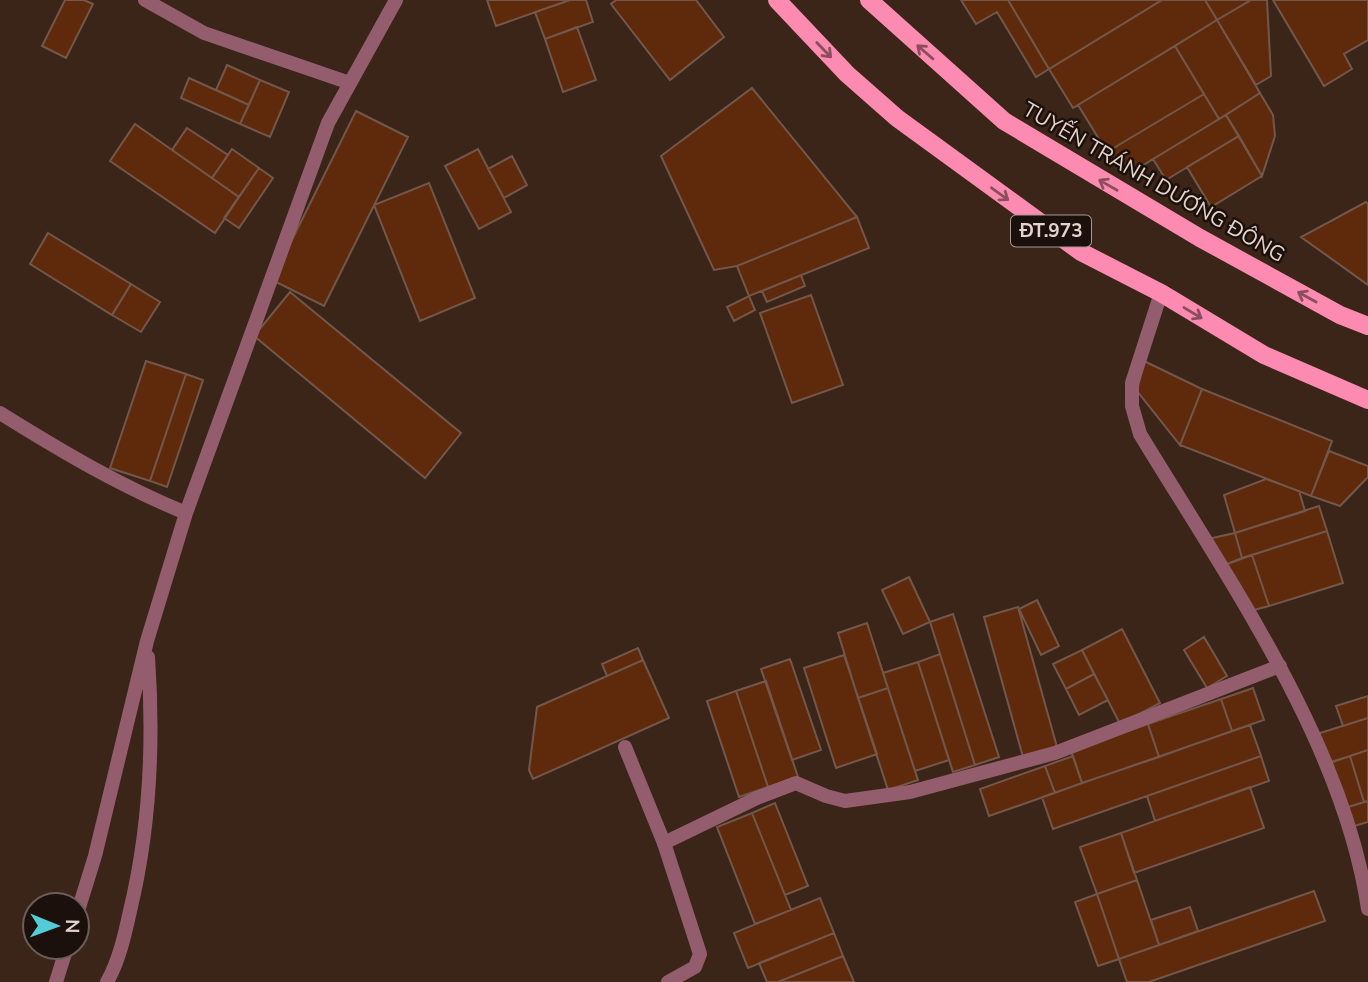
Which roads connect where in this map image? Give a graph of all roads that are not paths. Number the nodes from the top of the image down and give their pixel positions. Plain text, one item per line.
1 (145, 0) edge
2 (396, 0) edge
3 (778, 0) edge
4 (869, 0) edge
5 (350, 83) junction
6 (1161, 293) junction
7 (1368, 326) edge
8 (1368, 400) edge
9 (0, 413) edge
10 (186, 513) junction
11 (147, 641) junction
12 (1280, 666) junction
13 (625, 747) dead end
14 (664, 843) junction
15 (84, 891) edge
16 (1368, 909) edge
17 (63, 961) edge
18 (56, 982) edge
19 (107, 982) edge
20 (668, 982) edge

1 - 5 street
2 - 5 street
3 -> 6 main road, ĐT.973
7 -> 4 main road, TUYẾN TRÁNH DƯƠNG ĐÔNG
5 - 10 street
6 -> 8 main road, ĐT.973
6 - 12 street
9 - 10 street
10 - 11 street
11 - 15 street
11 - 19 street
12 - 14 street
12 - 16 street
13 - 14 street
14 - 20 street
17 - 18 street

